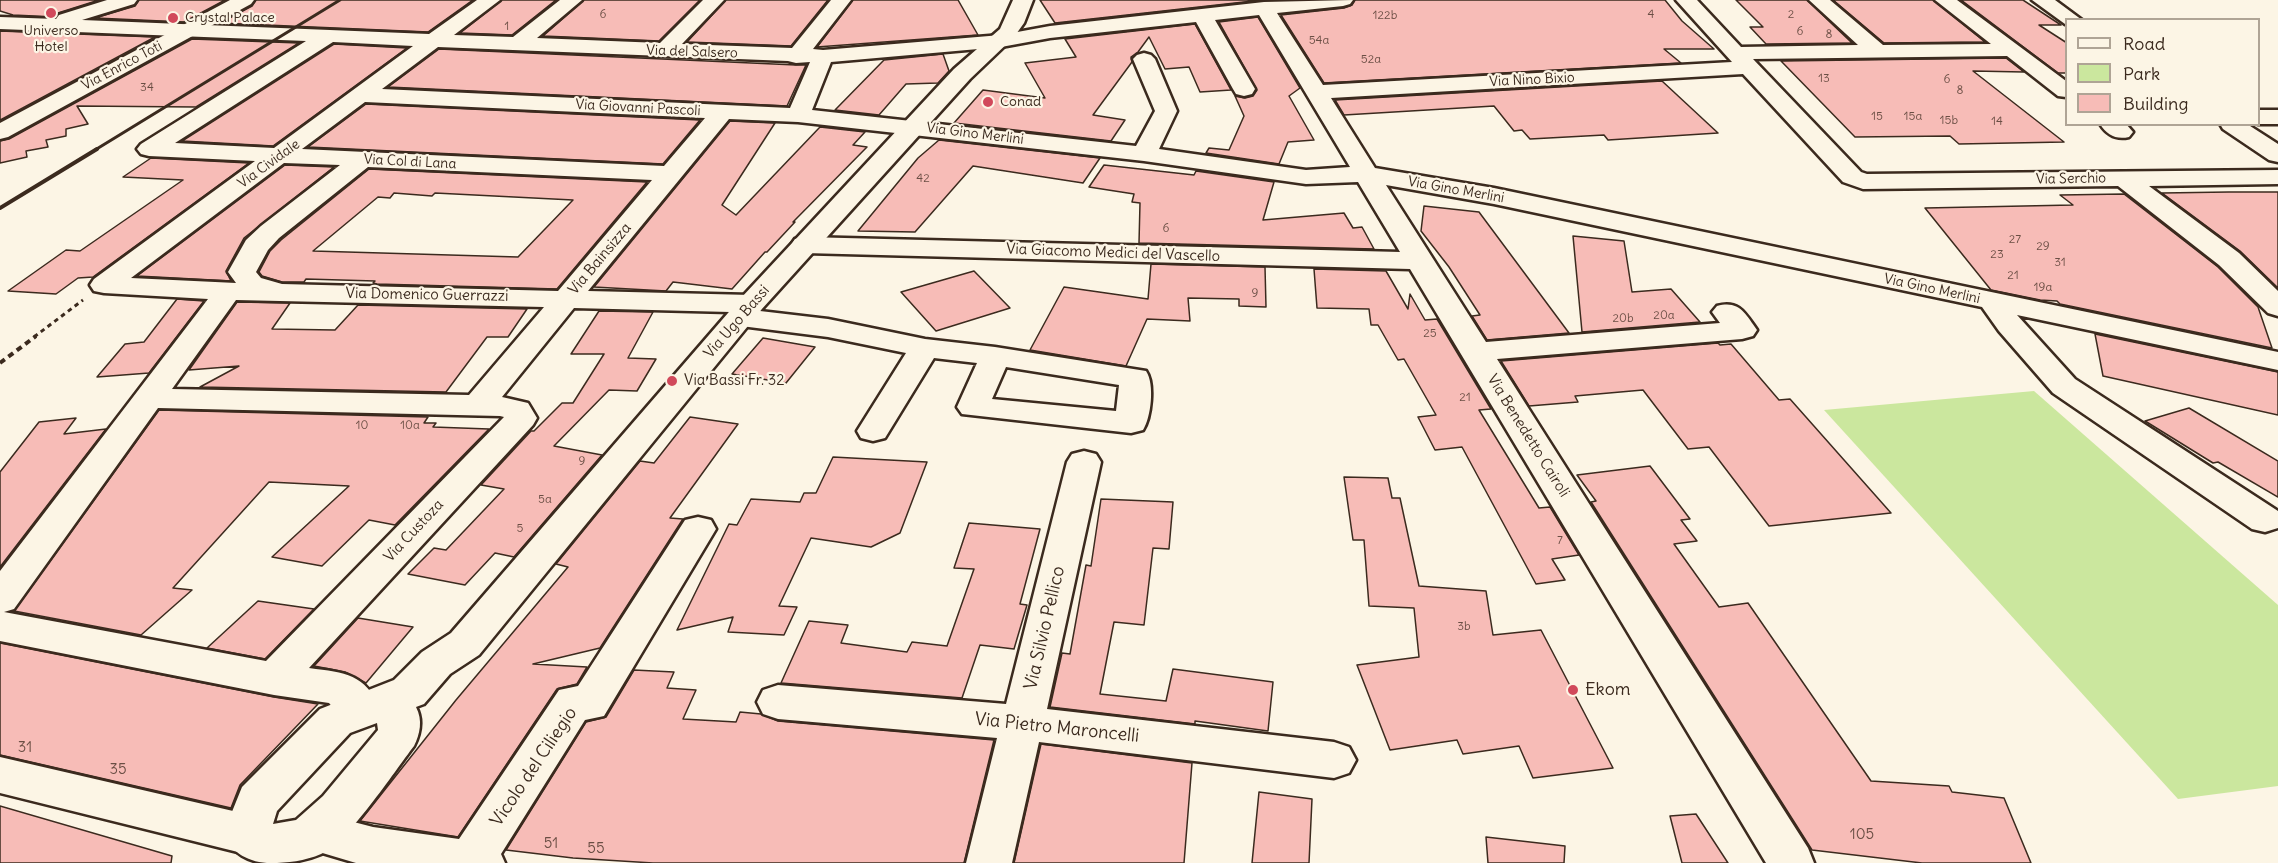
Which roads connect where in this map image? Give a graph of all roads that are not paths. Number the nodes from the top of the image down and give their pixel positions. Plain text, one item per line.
1 (127, 0) edge
2 (244, 0) edge
3 (490, 0) edge
4 (572, 0) edge
5 (714, 0) edge
6 (841, 0) edge
7 (1023, 0) edge
8 (1144, 0) edge
9 (1343, 0) edge
10 (1686, 0) edge
11 (1819, 0) edge
12 (1945, 0) edge
13 (2042, 0) edge
14 (1274, 5) edge
15 (1203, 16) junction
16 (2069, 18) edge
17 (1161, 21) junction
18 (0, 23) edge
19 (41, 26) junction
20 (186, 32) junction
21 (329, 36) junction
22 (0, 37) edge
23 (434, 41) junction
24 (1001, 41) junction
25 (516, 45) junction
26 (2012, 50) junction
27 (664, 51) junction
28 (1876, 51) junction
29 (823, 56) junction
30 (796, 57) junction
31 (1144, 59) dead end
32 (1741, 60) junction
33 (1244, 88) dead end
34 (2065, 90) edge
35 (1317, 93) junction
36 (363, 95) junction
37 (723, 111) junction
38 (798, 115) junction
39 (2260, 117) edge
40 (2278, 117) edge
41 (6, 125) edge
42 (2234, 126) edge
43 (913, 127) junction
44 (1144, 154) junction
45 (2278, 155) edge
46 (280, 156) junction
47 (363, 159) junction
48 (671, 174) junction
49 (1368, 174) junction
50 (2278, 177) edge
51 (2124, 179) junction
52 (805, 245) junction
53 (1420, 261) junction
54 (104, 285) joint
55 (228, 291) junction
56 (278, 292) junction
57 (567, 299) junction
58 (1993, 302) junction
59 (2278, 307) edge
60 (746, 310) junction
61 (1727, 312) dead end
62 (925, 348) junction
63 (1476, 352) junction
64 (995, 356) junction
65 (2278, 361) edge
66 (147, 398) junction
67 (477, 406) junction
68 (873, 431) dead end
69 (1084, 462) dead end
70 (2265, 520) dead end
71 (698, 529) dead end
72 (0, 598) edge
73 (0, 626) edge
74 (274, 679) junction
75 (778, 702) dead end
76 (381, 716) junction
77 (1023, 723) junction
78 (1334, 760) dead end
79 (0, 775) edge
80 (280, 846) edge
81 (476, 862) edge
82 (989, 863) edge
83 (1791, 863) edge

1 - 19 street
2 - 20 street, Via Enrico Toti
3 - 23 street, Via Cividale
4 - 25 street
5 - 27 street
6 - 30 street
7 - 24 street
8 - 17 street
9 - 14 street, Via del Salsero
10 - 32 street
11 - 28 street
12 - 26 street
13 - 16 street
14 - 15 street, Via del Salsero
14 - 35 street, Via Benedetto Cairoli
15 - 17 street, Via del Salsero
15 - 33 street
17 - 24 street, Via del Salsero
18 - 19 street, Via del Salsero
19 - 20 street, Via del Salsero
19 - 22 street
20 - 21 street, Via del Salsero
20 - 41 street, Via Enrico Toti
21 - 23 street, Via del Salsero
21 - 46 street, Via Col di Lana
23 - 25 street, Via del Salsero
23 - 36 street, Via Cividale
24 - 29 street, Via del Salsero
24 - 43 street, Via Ugo Bassi
25 - 27 street, Via del Salsero
26 - 28 street, Via Nino Bixio
26 - 34 street
27 - 30 street, Via del Salsero
28 - 32 street, Via Nino Bixio
29 - 30 street, Via del Salsero
29 - 38 street
31 - 44 street
32 - 35 street, Via Nino Bixio
32 - 51 street, Via Serchio
35 - 49 street, Via Benedetto Cairoli
36 - 37 street, Via Giovanni Pascoli
36 - 46 street, Via Cividale
37 - 38 street, Via Giovanni Pascoli
37 - 48 street, Via Bainsizza
38 - 43 street, Via Giovanni Pascoli
39 - 40 street
42 - 45 street
43 - 44 street, Via Gino Merlini
43 - 52 street, Via Ugo Bassi
44 - 49 street, Via Gino Merlini
46 - 47 street, Via Col di Lana
46 - 54 street, Via Cividale
47 - 48 street, Via Col di Lana
47 - 56 street
48 - 57 street, Via Bainsizza
49 - 53 street, Via Benedetto Cairoli
49 - 58 street, Via Gino Merlini
50 - 51 street, Via Serchio
51 - 59 street
52 - 53 street, Via Giacomo Medici del Vascello
52 - 60 street, Via Ugo Bassi
53 - 63 street, Via Benedetto Cairoli
54 - 55 street, Via Domenico Guerrazzi
55 - 56 street, Via Domenico Guerrazzi
55 - 66 street
56 - 57 street, Via Domenico Guerrazzi
57 - 60 street, Via Domenico Guerrazzi
57 - 67 street, Via Bainsizza
58 - 65 street, Via Gino Merlini
58 - 70 street, Via Gino Merlini
60 - 62 street, Via Domenico Guerrazzi
60 - 76 street, Via Ugo Bassi
61 - 63 street
62 - 64 street, Via Domenico Guerrazzi
62 - 68 street
63 - 83 street, Via Benedetto Cairoli
64 - 64 street, Via Domenico Guerrazzi
66 - 67 street
66 - 72 street
67 - 74 street, Via Custoza
69 - 77 street, Via Silvio Pellico
71 - 81 street, Vicolo del Ciliegio
73 - 74 street
74 - 76 street
75 - 77 street, Via Pietro Maroncelli
76 - 80 street, Via Ugo Bassi
76 - 80 street
77 - 78 street, Via Pietro Maroncelli
77 - 82 street, Via Silvio Pellico
79 - 80 street
80 - 81 street

